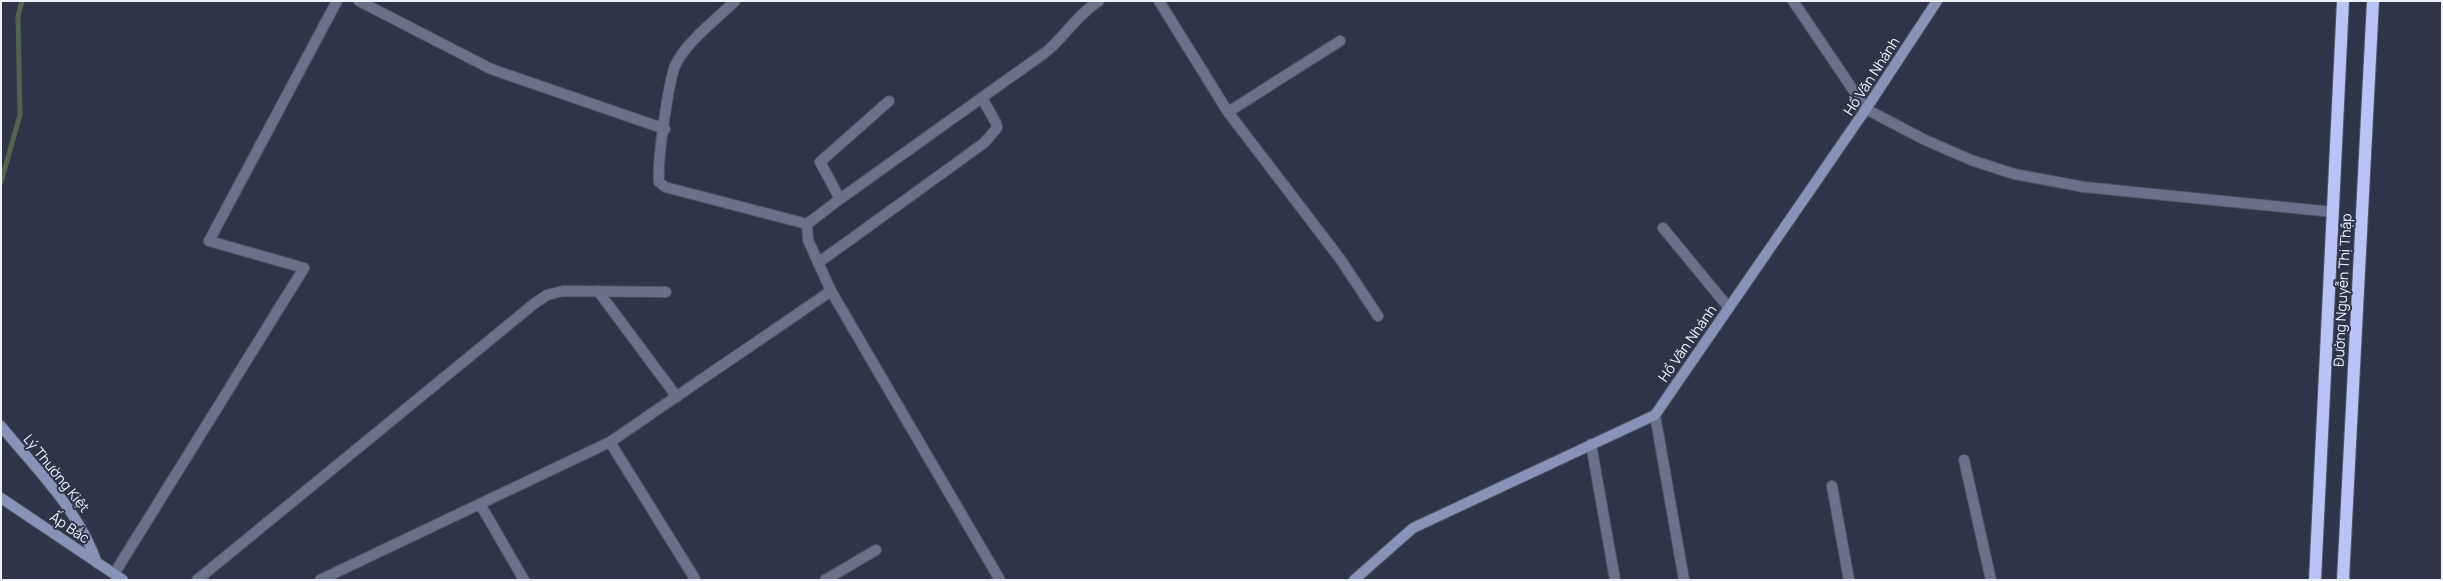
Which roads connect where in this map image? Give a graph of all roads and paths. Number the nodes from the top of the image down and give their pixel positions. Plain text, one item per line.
1 (337, 1) edge
2 (359, 1) edge
3 (735, 1) edge
4 (1099, 1) edge
5 (1159, 1) edge
6 (1793, 1) edge
7 (1937, 1) edge
8 (2342, 1) edge
9 (2373, 1) edge
10 (1084, 5) edge
11 (1340, 41) dead end
12 (982, 98) junction
13 (889, 101) dead end
14 (1866, 109) junction
15 (1228, 112) junction
16 (665, 129) junction
17 (840, 200) junction
18 (2333, 212) junction
19 (807, 224) junction
20 (1663, 228) dead end
21 (818, 263) junction
22 (598, 291) junction
23 (830, 291) junction
24 (666, 292) dead end
25 (1729, 308) junction
26 (1378, 316) dead end
27 (677, 397) junction
28 (1655, 415) junction
29 (1, 426) edge
30 (610, 442) junction
31 (1591, 444) junction
32 (1964, 460) dead end
33 (1832, 486) dead end
34 (1, 498) edge
35 (480, 504) junction
36 (876, 550) dead end
37 (97, 563) junction
38 (114, 574) junction
39 (695, 579) dead end
40 (123, 580) edge
41 (197, 580) edge
42 (320, 580) edge
43 (524, 580) edge
44 (825, 580) edge
45 (1000, 580) edge
46 (1354, 580) edge
47 (1615, 580) edge
48 (1684, 580) edge
49 (1849, 580) edge
50 (1991, 580) edge
51 (2315, 580) edge
52 (2343, 580) edge

1 - 38 street
2 - 16 street
3 - 16 street
4 - 10 street
5 - 15 street
6 - 14 street
7 - 14 street, Hồ Văn Nhánh
8 - 18 highway, Đường Nguyễn Thị Thập
9 - 52 highway, Đường Nguyễn Thị Thập
10 - 12 street
11 - 15 street
12 - 17 street
12 - 21 street
13 - 17 street
14 - 18 street
14 - 25 street, Hồ Văn Nhánh
15 - 26 street
16 - 19 street
17 - 19 street
18 - 51 highway, Đường Nguyễn Thị Thập
19 - 21 street
20 - 25 street
21 - 23 street
22 - 24 street
22 - 27 street
22 - 41 street
23 - 27 street
23 - 45 street
25 - 28 street, Hồ Văn Nhánh
27 - 30 street
28 - 31 street
28 - 48 street
29 - 37 street, Lý Thường Kiệt
30 - 35 street
30 - 39 street
31 - 46 street
31 - 47 street
32 - 50 street
33 - 49 street
34 - 37 street, Ấp Bắc
35 - 42 street
35 - 43 street
36 - 44 street
37 - 38 street, Ấp Bắc
38 - 40 street, Ấp Bắc

